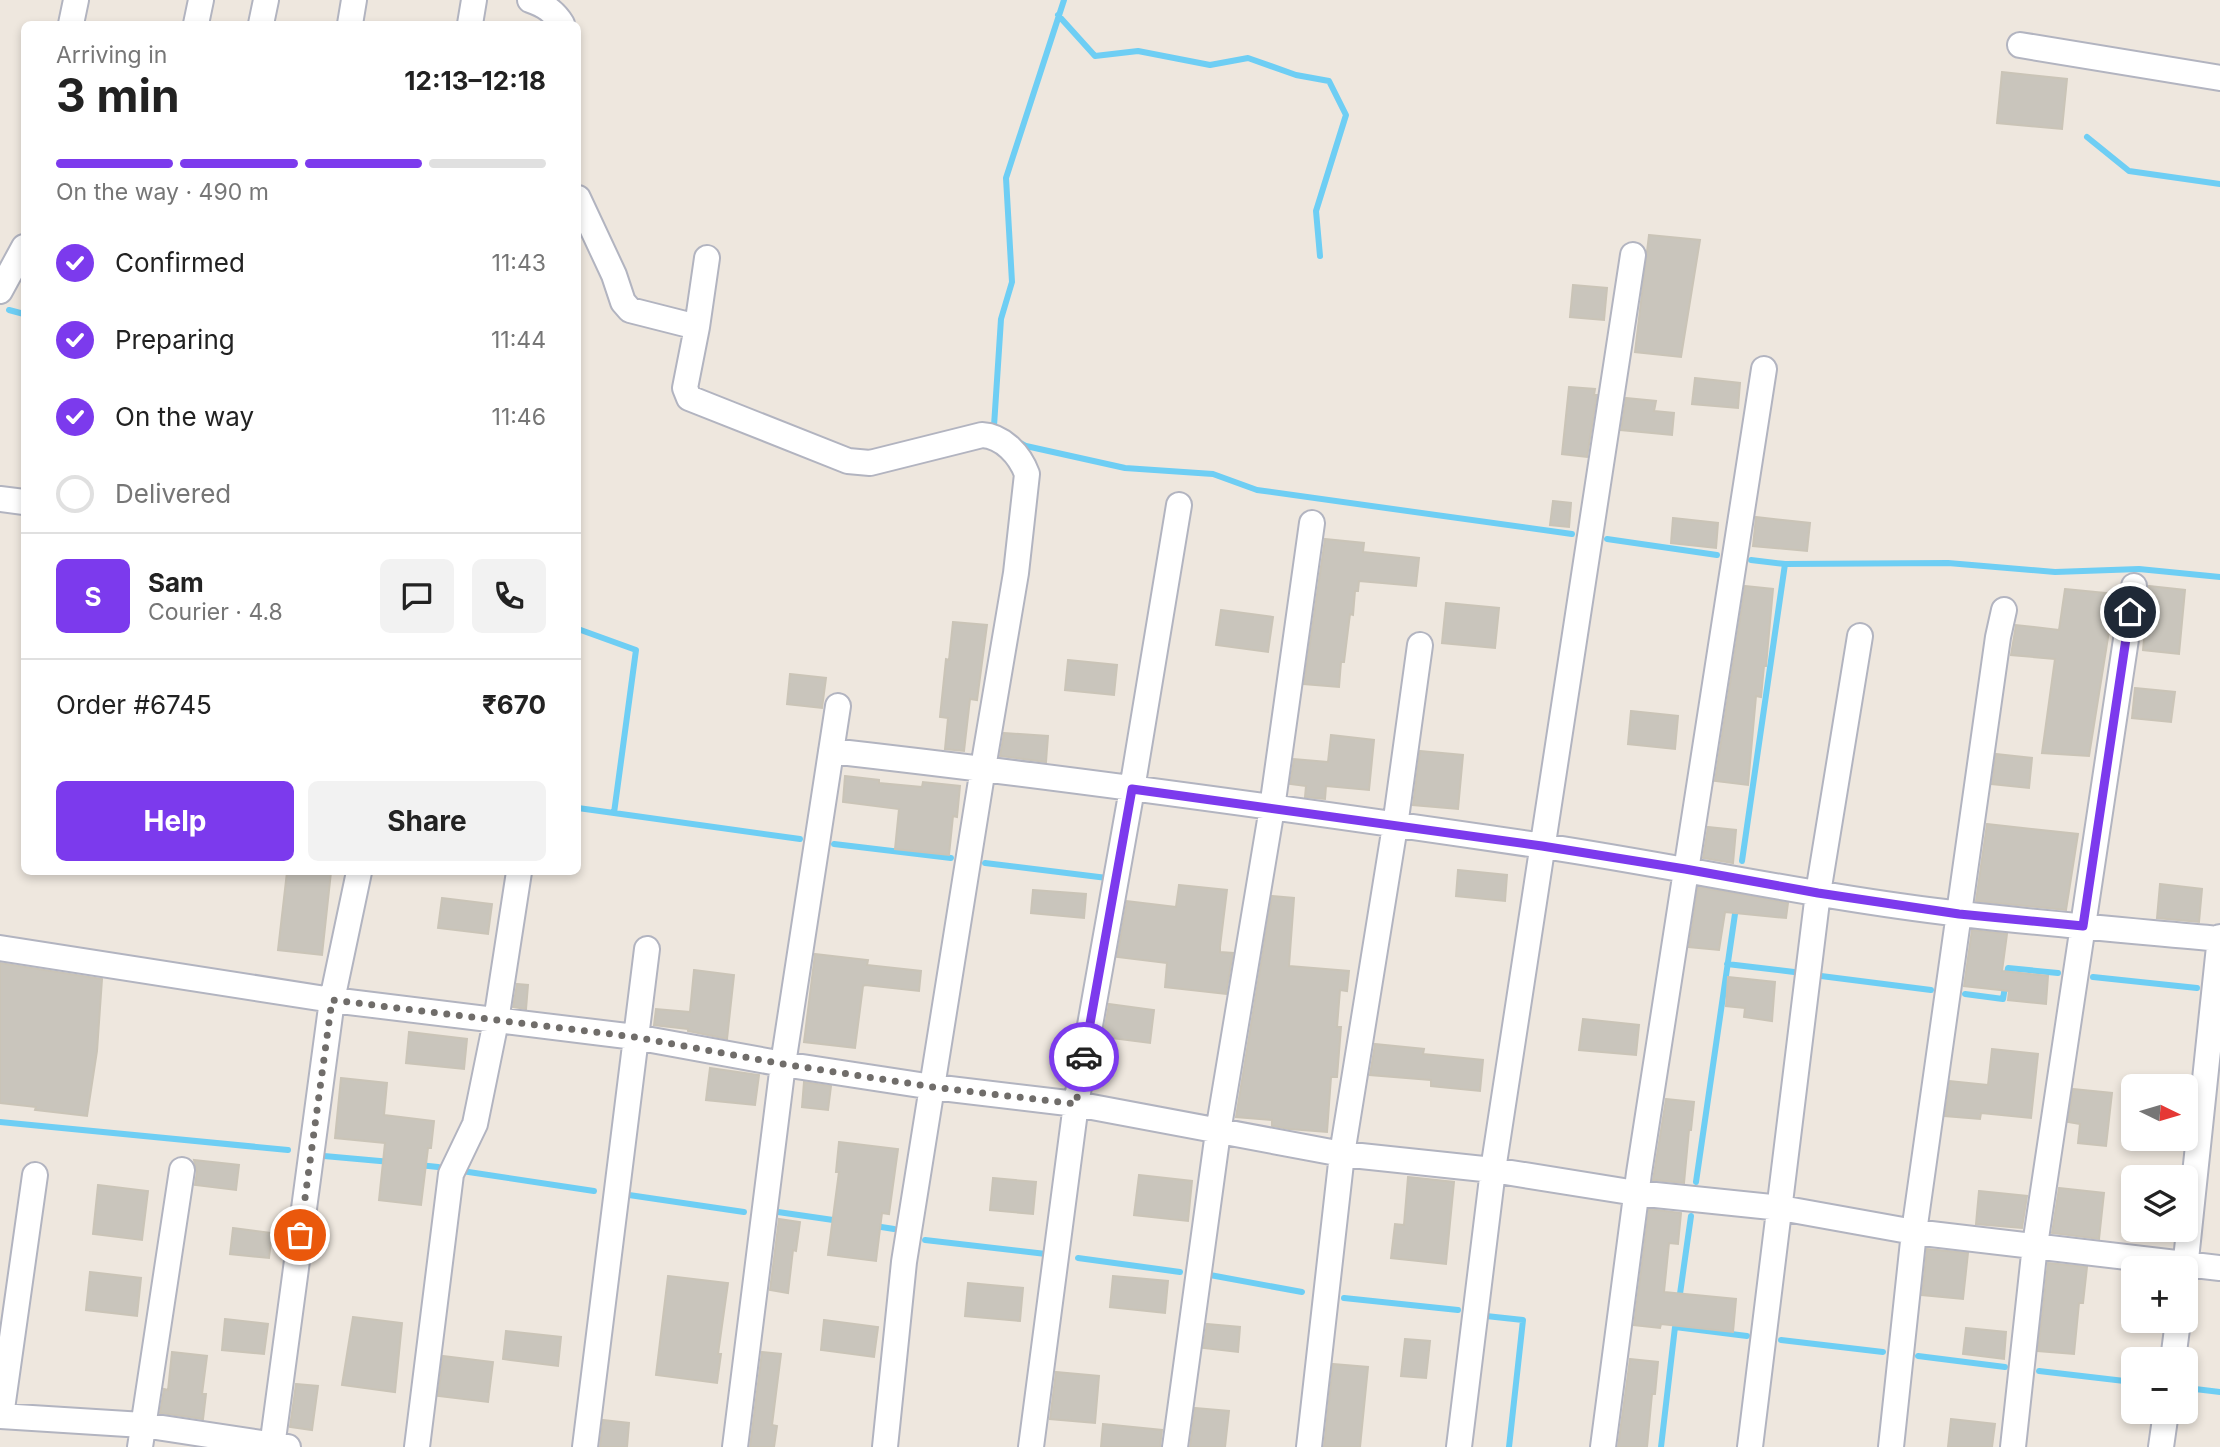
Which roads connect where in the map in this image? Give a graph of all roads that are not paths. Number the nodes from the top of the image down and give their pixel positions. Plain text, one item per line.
1 (76, 0) edge
2 (201, 0) edge
3 (266, 0) edge
4 (354, 0) edge
5 (474, 0) edge
6 (530, 0) edge
7 (72, 21) edge
8 (197, 21) edge
9 (262, 21) edge
10 (350, 21) edge
11 (470, 21) edge
12 (560, 21) edge
13 (2020, 45) dead end
14 (2220, 78) edge
15 (581, 204) edge
16 (21, 252) edge
17 (1633, 255) dead end
18 (707, 258) dead end
19 (0, 291) edge
20 (697, 327) junction
21 (1764, 369) dead end
22 (0, 499) edge
23 (21, 502) edge
24 (1179, 505) dead end
25 (1312, 523) dead end
26 (2134, 586) dead end
27 (2004, 610) dead end
28 (1860, 636) dead end
29 (1420, 645) dead end
30 (838, 706) dead end
31 (831, 751) junction
32 (983, 768) junction
33 (1132, 789) junction
34 (1272, 808) junction
35 (1395, 826) junction
36 (1542, 846) junction
37 (1685, 869) junction
38 (358, 875) edge
39 (519, 875) edge
40 (1818, 893) junction
41 (1959, 914) junction
42 (2083, 926) junction
43 (2220, 939) edge
44 (0, 948) edge
45 (647, 949) dead end
46 (332, 1000) junction
47 (496, 1021) junction
48 (635, 1037) junction
49 (783, 1064) junction
50 (933, 1087) junction
51 (1076, 1104) junction
52 (1218, 1132) junction
53 (1342, 1154) junction
54 (182, 1170) dead end
55 (1493, 1170) junction
56 (35, 1175) dead end
57 (1636, 1193) junction
58 (1781, 1208) junction
59 (1914, 1232) junction
60 (2035, 1245) junction
61 (2186, 1256) edge
62 (2121, 1257) edge
63 (2198, 1267) edge
64 (2220, 1268) edge
65 (1, 1416) edge
66 (2164, 1424) edge
67 (141, 1436) edge
68 (278, 1446) edge
69 (417, 1447) edge
70 (585, 1447) edge
71 (735, 1447) edge
72 (885, 1447) edge
73 (1031, 1447) edge
74 (1175, 1447) edge
75 (1309, 1447) edge
76 (1459, 1447) edge
77 (1603, 1447) edge
78 (1750, 1447) edge
79 (1891, 1447) edge
80 (2013, 1447) edge
81 (2161, 1447) edge

1 - 7 street
2 - 8 street
3 - 9 street
4 - 10 street
5 - 11 street
6 - 12 street
13 - 14 street
15 - 20 street
16 - 19 street
17 - 36 street
18 - 20 street
20 - 32 street
21 - 37 street
22 - 23 street
24 - 33 street
25 - 34 street
26 - 42 street
27 - 41 street
28 - 40 street
29 - 35 street
30 - 31 street
31 - 32 street
31 - 49 street
32 - 33 street
32 - 50 street
33 - 34 street
33 - 51 street
34 - 35 street
34 - 52 street
35 - 36 street
35 - 53 street
36 - 37 street
36 - 55 street
37 - 40 street
37 - 57 street
38 - 46 street
39 - 47 street
40 - 41 street
40 - 58 street
41 - 42 street
41 - 59 street
42 - 43 street
42 - 60 street
43 - 61 street
44 - 46 street
45 - 48 street
46 - 47 street
46 - 68 street
47 - 48 street
47 - 69 street
48 - 49 street
48 - 70 street
49 - 50 street
49 - 71 street
50 - 51 street
50 - 72 street
51 - 52 street
51 - 73 street
52 - 53 street
52 - 74 street
53 - 55 street
53 - 75 street
54 - 67 street
55 - 57 street
55 - 76 street
56 - 65 street
57 - 58 street
57 - 77 street
58 - 59 street
58 - 78 street
59 - 60 street
59 - 79 street
60 - 62 street
60 - 80 street
63 - 64 street
65 - 67 street
66 - 81 street
67 - 68 street

